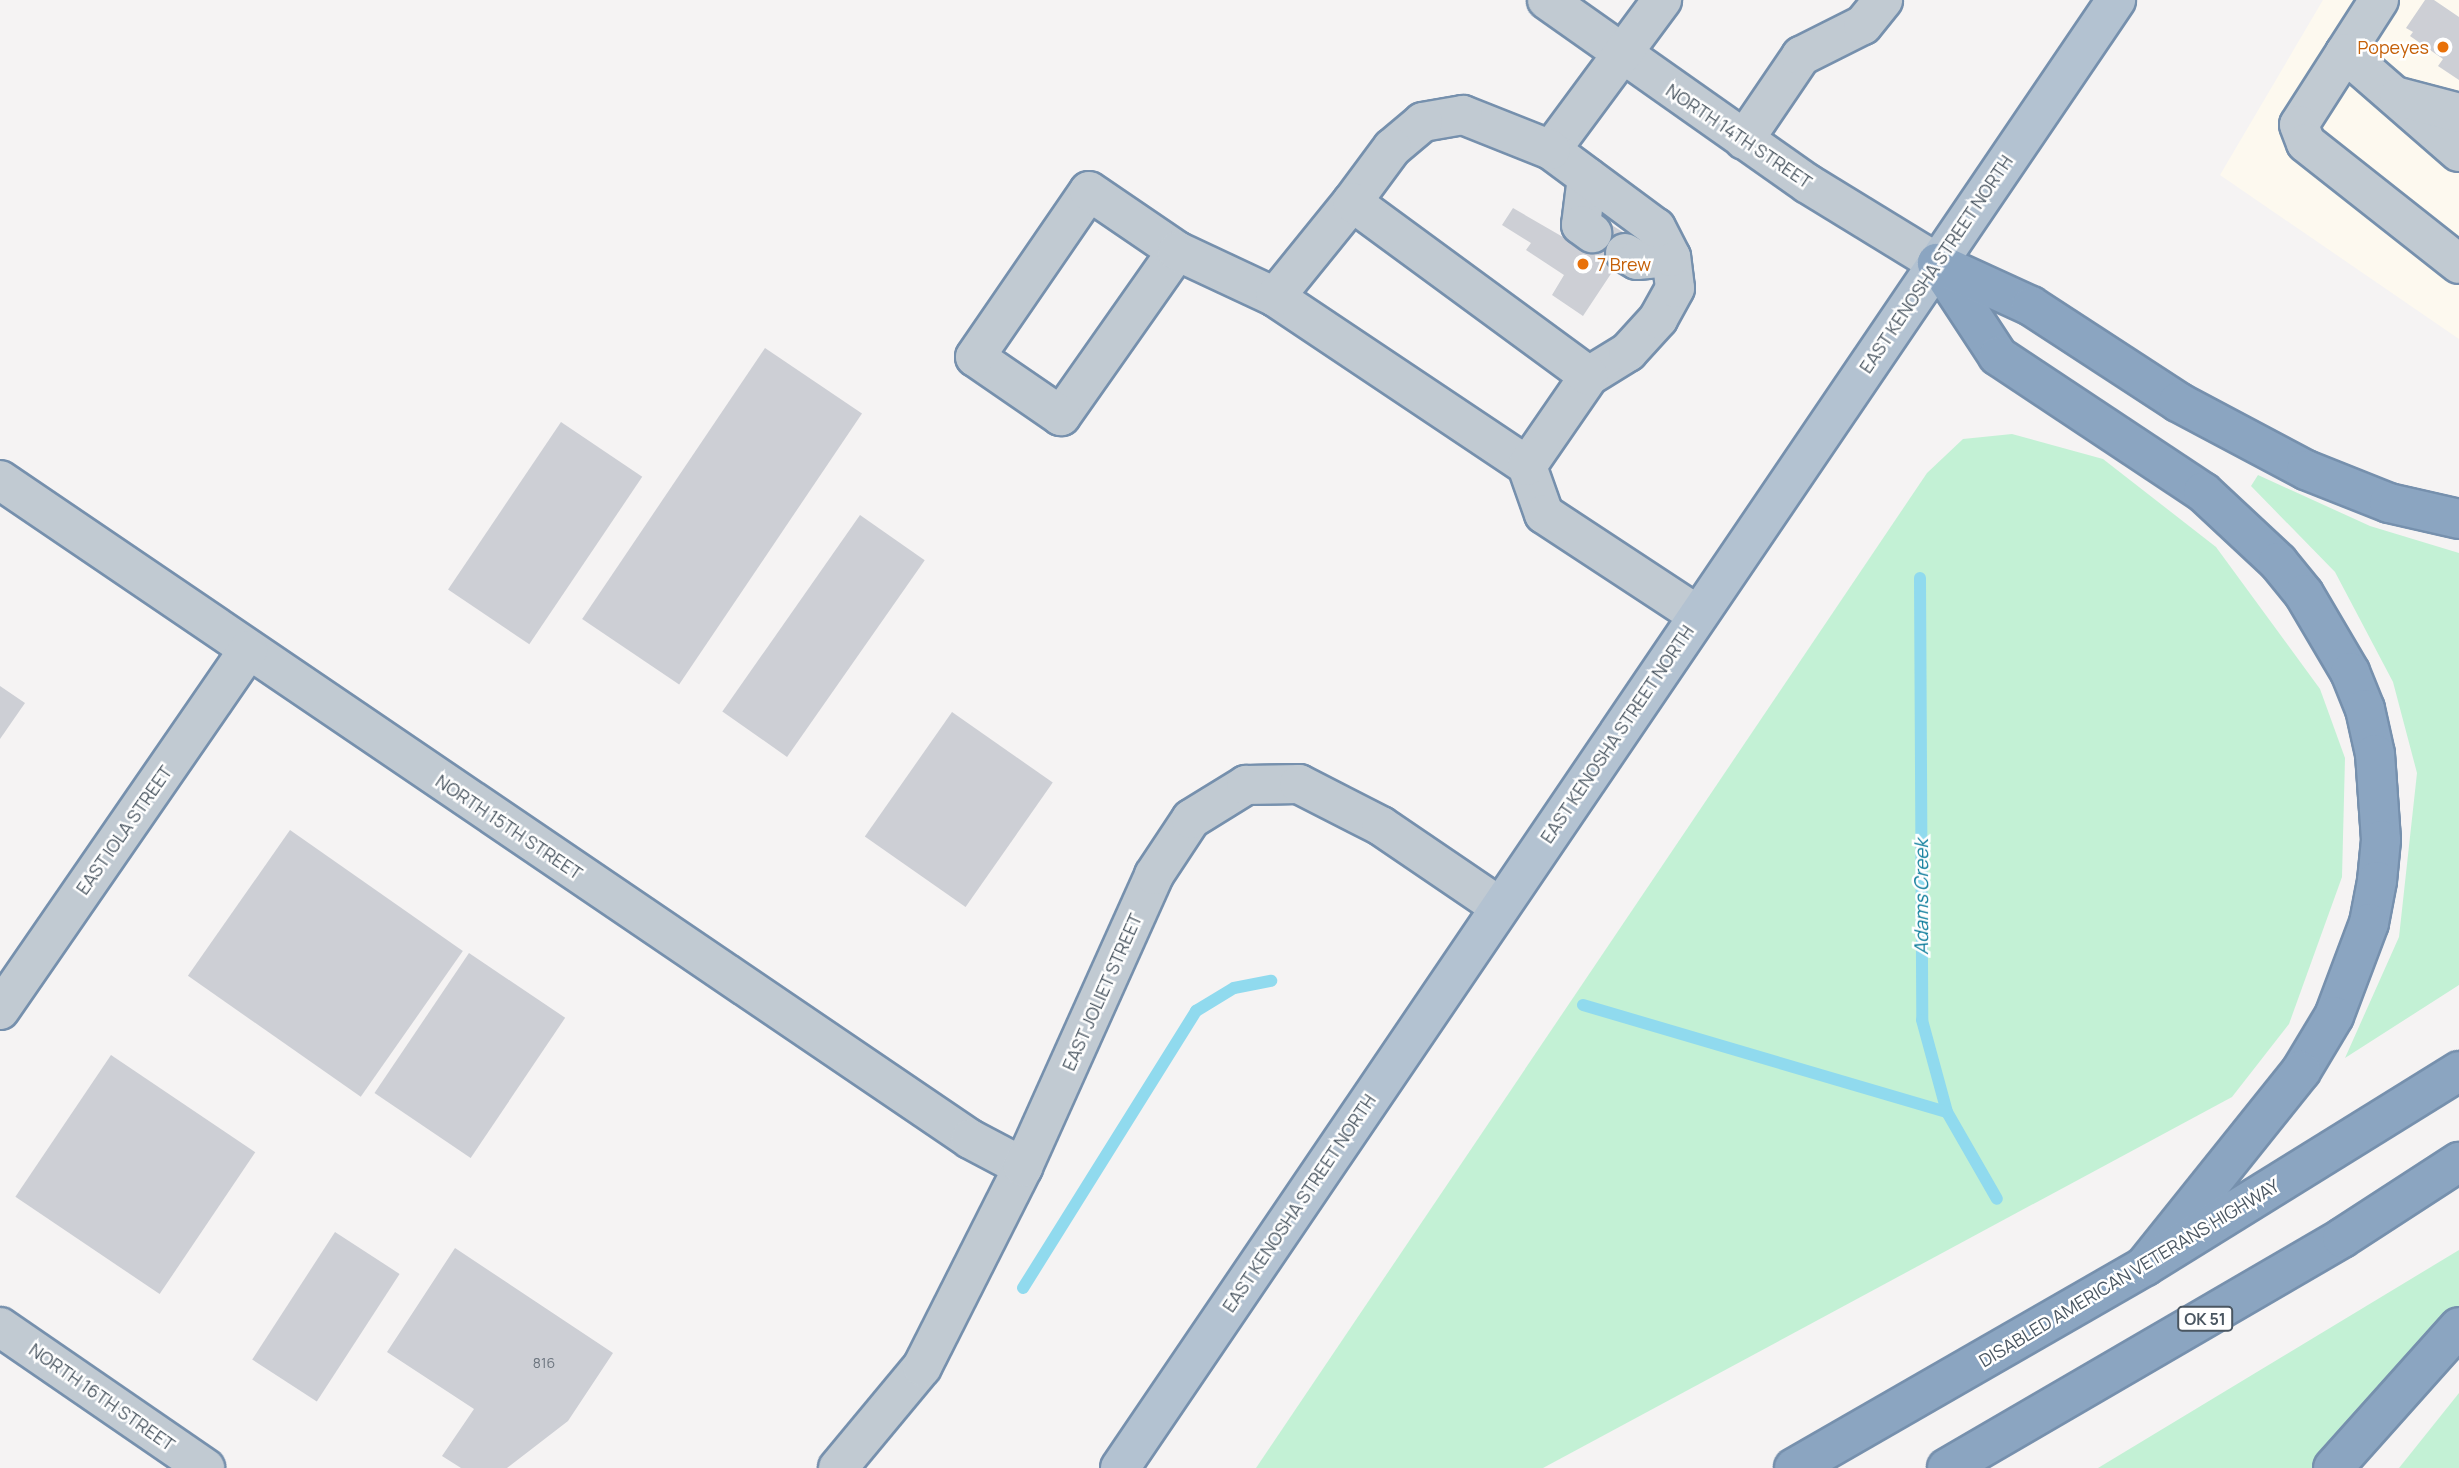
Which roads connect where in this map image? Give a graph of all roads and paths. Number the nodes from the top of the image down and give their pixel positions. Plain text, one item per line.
1 (1547, 0) edge
2 (1662, 0) edge
3 (1882, 0) edge
4 (2116, 0) edge
5 (2379, 0) edge
6 (2345, 53) junction
7 (1619, 54) junction
8 (2393, 95) junction
9 (2459, 113) edge
10 (1744, 141) junction
11 (1551, 150) junction
12 (2459, 152) edge
13 (1587, 177) junction
14 (1352, 202) junction
15 (1592, 233) dead end
16 (1177, 251) junction
17 (1625, 253) dead end
18 (1671, 257) junction
19 (1937, 263) junction
20 (2459, 264) edge
21 (1275, 297) junction
22 (1589, 376) junction
23 (1527, 466) junction
24 (0, 480) edge
25 (2459, 519) edge
26 (1698, 614) junction
27 (248, 650) junction
28 (1500, 907) junction
29 (3, 999) edge
30 (2459, 1071) edge
31 (2459, 1162) edge
32 (1023, 1167) junction
33 (2145, 1266) junction
34 (0, 1327) edge
35 (2459, 1327) edge
36 (205, 1468) edge
37 (838, 1468) edge
38 (1120, 1468) edge
39 (1794, 1468) edge
40 (1947, 1468) edge
41 (2333, 1468) edge

1 - 7 street, NORTH 14TH STREET
2 - 7 street
3 - 10 street
4 - 19 main road, EAST KENOSHA STREET NORTH
5 - 6 street
6 - 8 street
6 - 20 street
7 - 10 street, NORTH 14TH STREET
7 - 11 street
8 - 9 street
8 - 12 street
10 - 19 street, NORTH 14TH STREET
11 - 13 street
11 - 14 street
13 - 15 street
13 - 18 street
14 - 21 street
14 - 22 street
16 - 16 street
16 - 21 street
17 - 18 street
18 - 22 street
19 - 25 highway
19 - 26 main road, EAST KENOSHA STREET NORTH
19 - 33 highway
21 - 23 street
22 - 23 street
23 - 26 street
24 - 27 street, NORTH 15TH STREET
26 - 28 main road, EAST KENOSHA STREET NORTH
27 - 29 street, EAST IOLA STREET
27 - 32 street, NORTH 15TH STREET
28 - 32 street, EAST JOLIET STREET
28 - 38 main road, EAST KENOSHA STREET NORTH
30 - 33 highway, DISABLED AMERICAN VETERANS HIGHWAY
31 - 40 highway, OK 51
32 - 37 street, EAST JOLIET STREET
33 - 39 highway, DISABLED AMERICAN VETERANS HIGHWAY
34 - 36 street, NORTH 16TH STREET
35 - 41 highway

